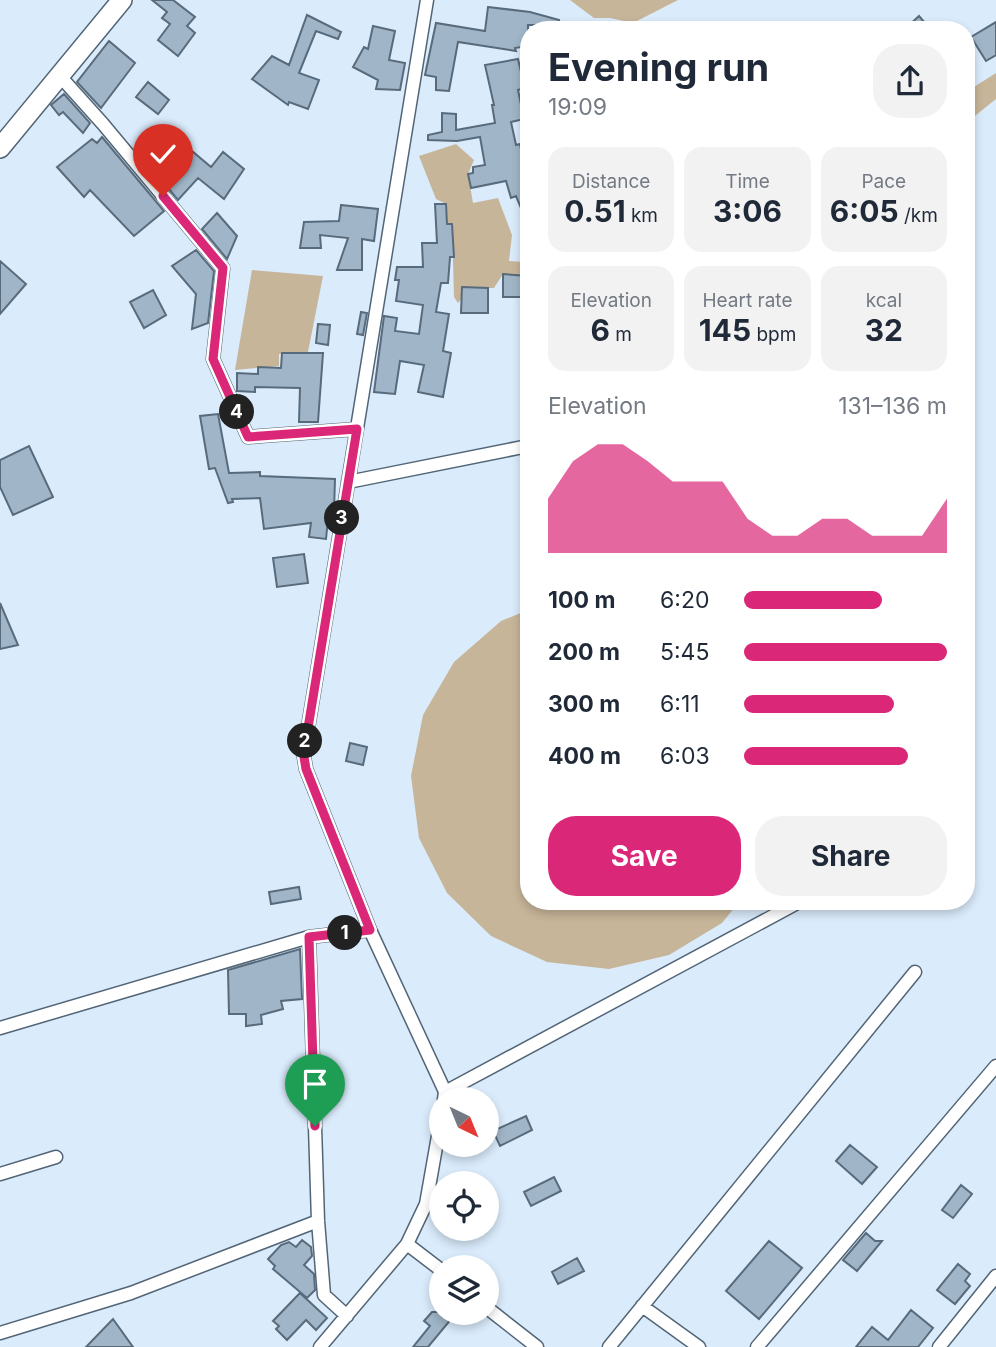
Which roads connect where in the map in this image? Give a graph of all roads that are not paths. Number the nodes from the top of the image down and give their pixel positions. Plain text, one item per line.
1 (122, 0) edge
2 (428, 0) edge
3 (59, 75) junction
4 (0, 148) edge
5 (357, 429) junction
6 (520, 448) edge
7 (348, 482) junction
8 (784, 910) edge
9 (370, 930) junction
10 (309, 937) junction
11 (915, 972) dead end
12 (0, 1028) edge
13 (996, 1066) edge
14 (440, 1087) edge
15 (459, 1087) edge
16 (56, 1157) dead end
17 (434, 1157) edge
18 (0, 1174) edge
19 (318, 1221) junction
20 (407, 1244) junction
21 (429, 1261) edge
22 (996, 1276) edge
23 (642, 1306) junction
24 (346, 1316) junction
25 (499, 1317) edge
26 (0, 1333) edge
27 (320, 1347) edge
28 (537, 1347) edge
29 (609, 1347) edge
30 (699, 1347) edge
31 (757, 1347) edge
32 (939, 1347) edge

1 - 3 main road
2 - 5 street
3 - 4 main road
3 - 5 street
5 - 7 street
6 - 7 street
7 - 9 street
8 - 15 street
9 - 10 street
9 - 14 street
10 - 12 street
10 - 19 street
11 - 23 street
13 - 31 street
16 - 18 street
17 - 20 street
19 - 24 street
19 - 26 street
20 - 21 street
20 - 24 street
22 - 32 street
23 - 29 street
23 - 30 street
24 - 27 street
25 - 28 street

